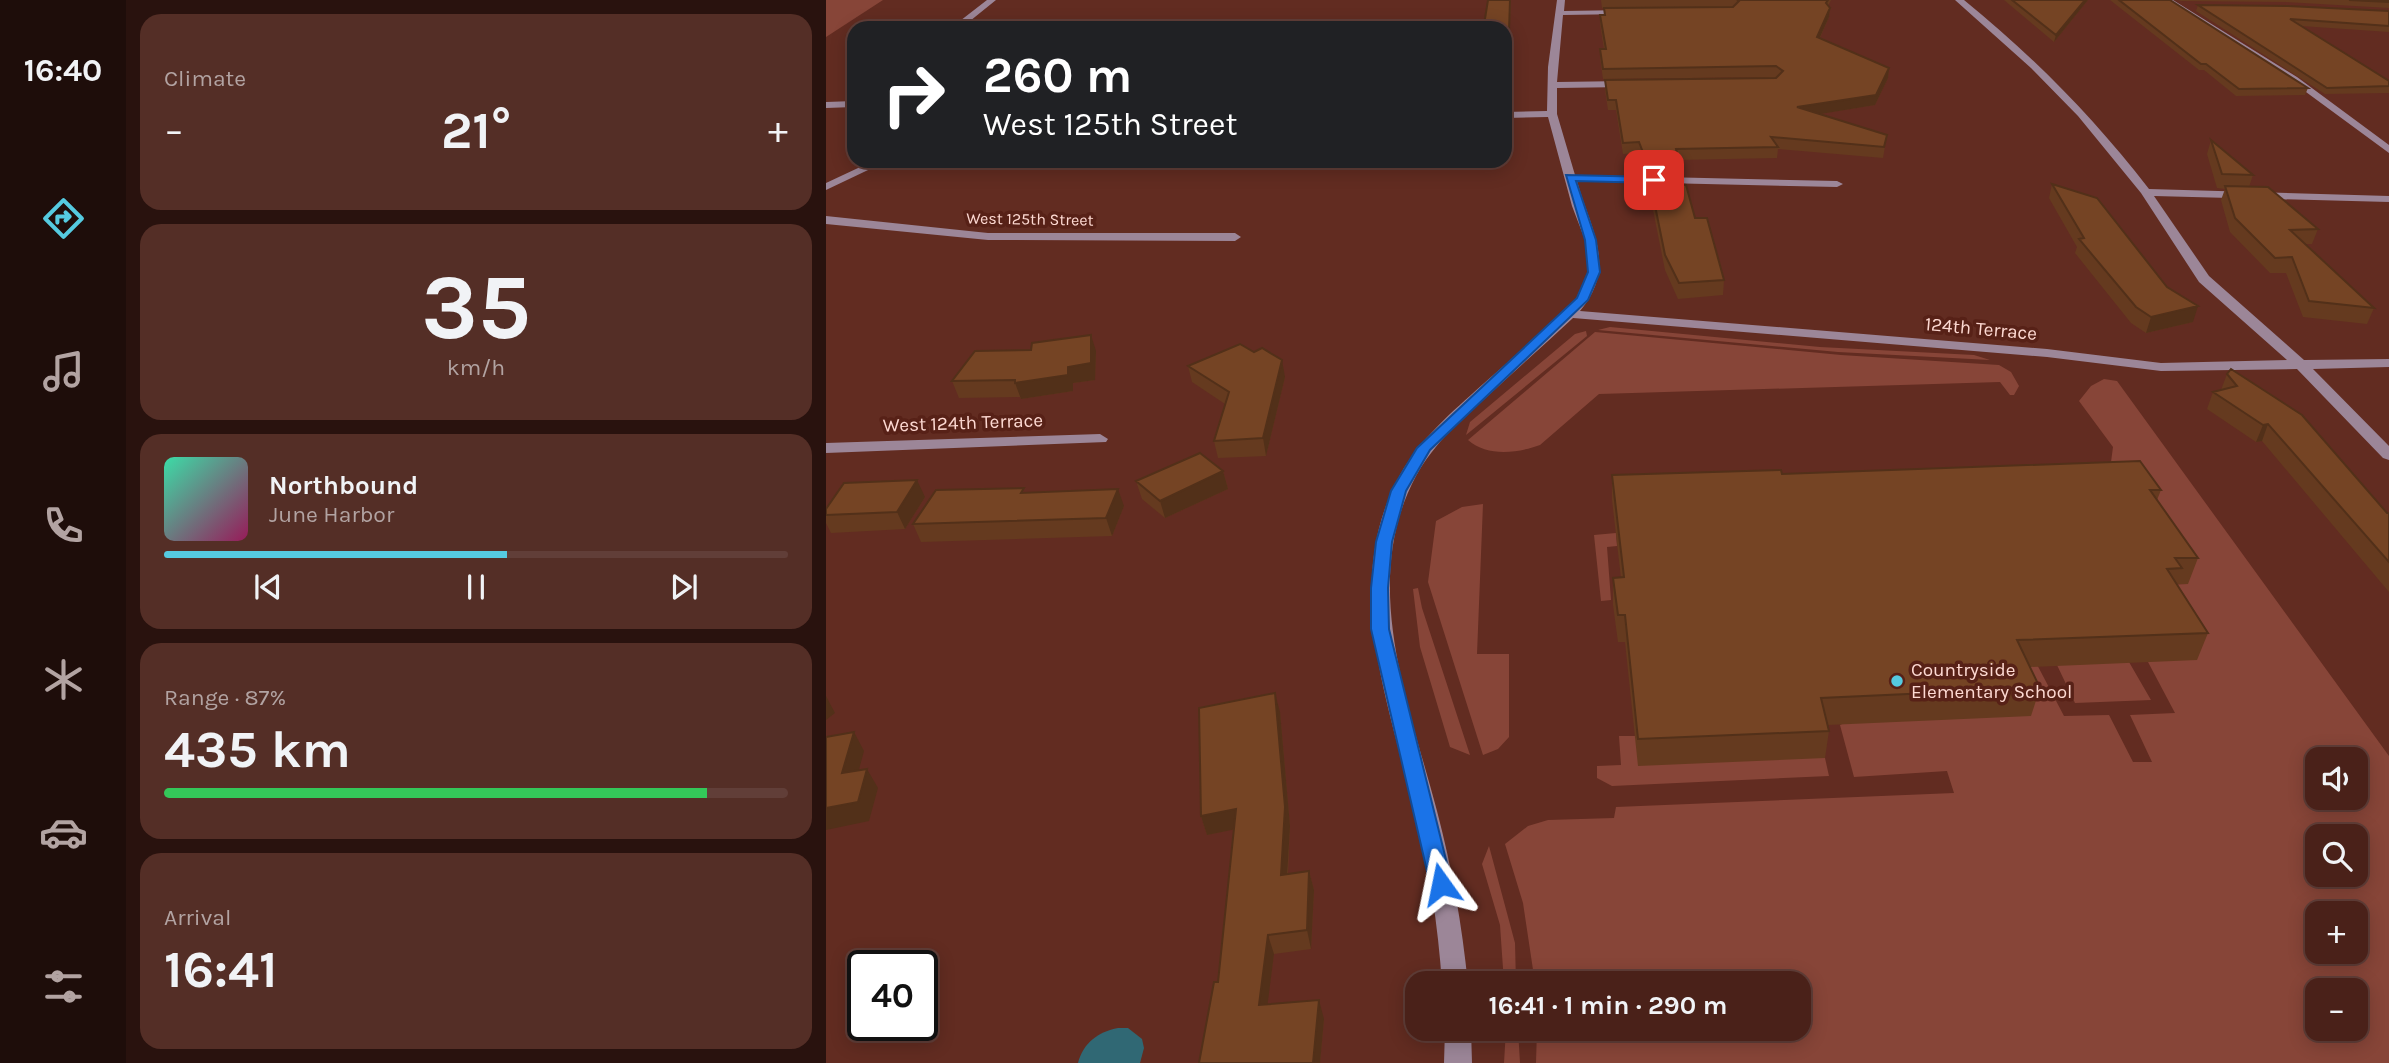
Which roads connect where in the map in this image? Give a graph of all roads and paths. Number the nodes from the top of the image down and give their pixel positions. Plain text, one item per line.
1 (992, 0) edge
2 (1959, 0) edge
3 (2168, 0) edge
4 (2180, 6) junction
5 (2193, 6) dead end
6 (1561, 7) edge
7 (1637, 12) edge
8 (965, 21) edge
9 (1644, 84) edge
10 (1553, 85) junction
11 (847, 104) edge
12 (826, 105) edge
13 (1552, 114) junction
14 (1512, 115) edge
15 (2389, 150) edge
16 (867, 168) edge
17 (1570, 178) junction
18 (1837, 184) dead end
19 (826, 187) edge
20 (2146, 192) junction
21 (2389, 199) edge
22 (826, 220) edge
23 (1235, 237) dead end
24 (1570, 314) junction
25 (2389, 363) edge
26 (2301, 365) junction
27 (1100, 439) dead end
28 (826, 448) edge
29 (2389, 455) edge
30 (1454, 971) edge
31 (1458, 1041) edge
32 (1458, 1063) edge

1 - 8 street
2 - 20 street
3 - 4 street
4 - 5 street
4 - 15 street
6 - 7 street
6 - 10 street
9 - 10 street
10 - 13 street
11 - 12 street
13 - 14 street
13 - 17 street
16 - 19 street
17 - 18 street
17 - 24 street
20 - 21 street
20 - 26 street
22 - 23 street, West 125th Street
24 - 26 street, 124th Terrace
24 - 30 street
25 - 26 street, 124th Terrace
26 - 29 street
27 - 28 street, West 124th Terrace
31 - 32 street

